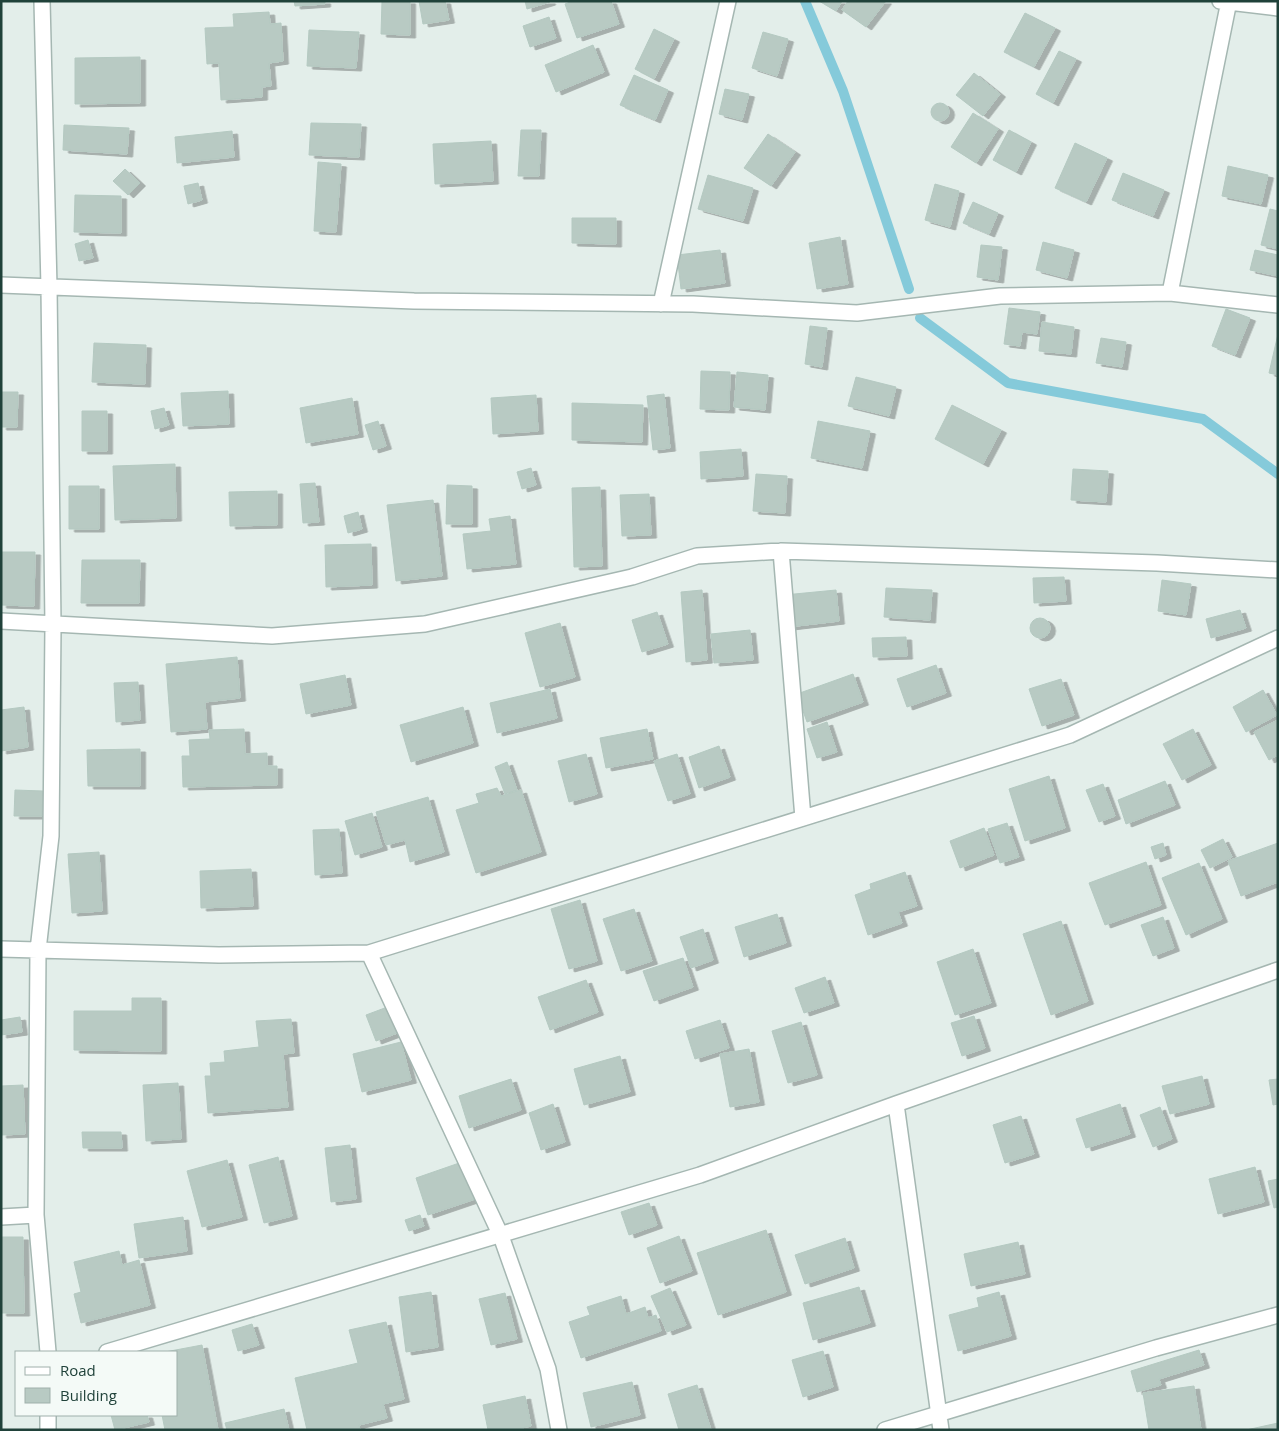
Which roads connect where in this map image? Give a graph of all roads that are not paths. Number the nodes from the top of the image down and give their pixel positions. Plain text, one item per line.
1 (42, 1) edge
2 (728, 1) edge
3 (1226, 2) edge
4 (1278, 8) edge
5 (1, 285) edge
6 (49, 287) junction
7 (1170, 292) junction
8 (661, 304) junction
9 (1278, 305) edge
10 (781, 551) junction
11 (1278, 570) edge
12 (1, 622) edge
13 (53, 626) junction
14 (1278, 638) edge
15 (803, 818) junction
16 (1, 949) edge
17 (38, 950) junction
18 (369, 953) junction
19 (1278, 970) edge
20 (896, 1104) junction
21 (36, 1215) junction
22 (1, 1217) edge
23 (501, 1236) junction
24 (1278, 1315) edge
25 (48, 1351) edge
26 (110, 1351) edge
27 (939, 1414) junction
28 (48, 1416) edge
29 (48, 1430) edge
30 (559, 1430) edge
31 (885, 1430) edge
32 (941, 1430) edge

1 - 6 street
2 - 8 street
3 - 4 street
3 - 7 street
5 - 6 street
6 - 8 street
6 - 13 street
7 - 8 street
7 - 9 street
10 - 11 street
10 - 13 street
10 - 15 street
12 - 13 street
13 - 17 street
14 - 15 street
15 - 18 street
16 - 17 street
17 - 18 street
17 - 21 street
18 - 23 street
19 - 20 street
20 - 23 street
20 - 27 street
21 - 22 street
21 - 25 street
23 - 26 street
23 - 30 street
24 - 27 street
27 - 31 street
27 - 32 street
28 - 29 street

